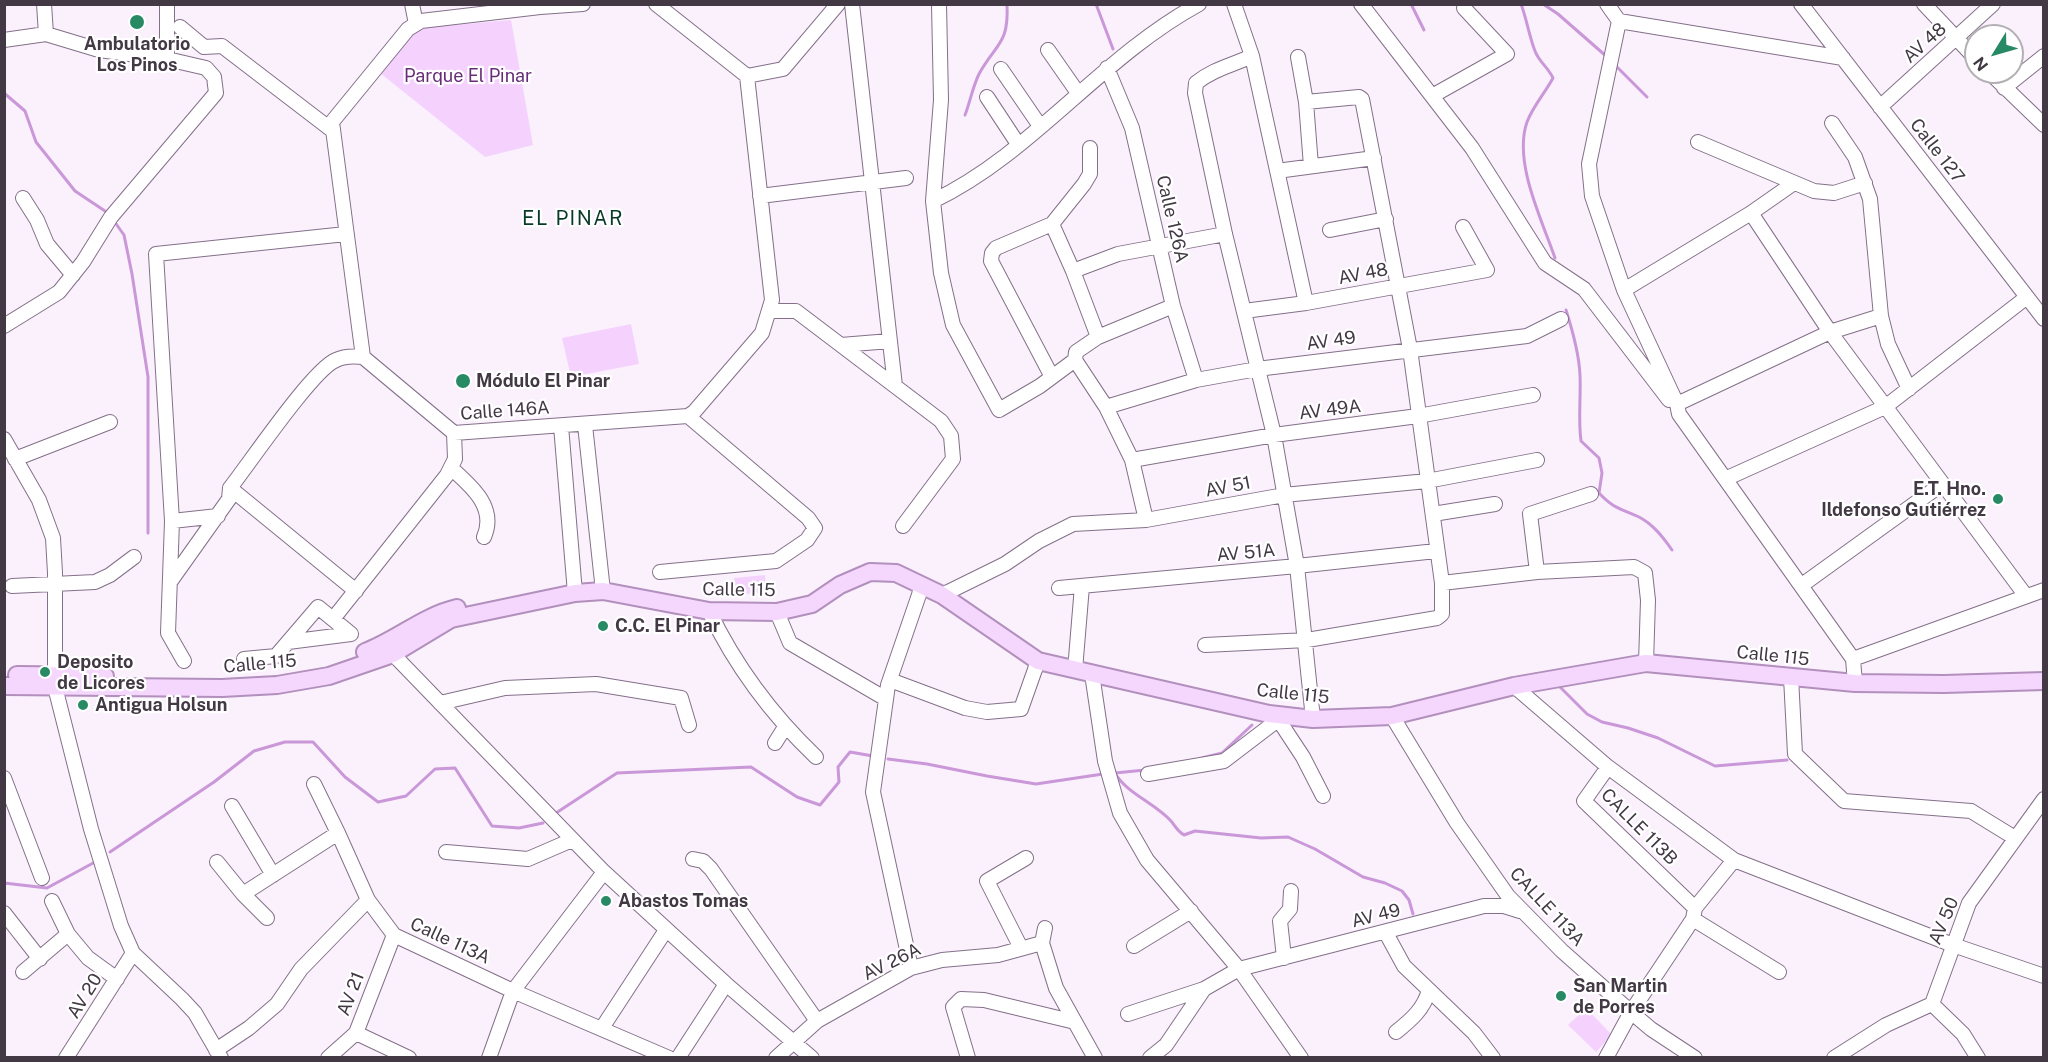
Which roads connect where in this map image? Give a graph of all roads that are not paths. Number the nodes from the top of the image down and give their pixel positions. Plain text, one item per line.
1 (44, 4) edge
2 (167, 4) edge
3 (412, 4) edge
4 (584, 4) edge
5 (656, 4) edge
6 (838, 4) edge
7 (852, 4) edge
8 (954, 4) edge
9 (1199, 4) edge
10 (1234, 4) edge
11 (1362, 4) edge
12 (1607, 4) edge
13 (1801, 4) edge
14 (1924, 4) edge
15 (1994, 4) edge
16 (534, 6) edge
17 (939, 7) edge
18 (1464, 8) dead end
19 (1620, 21) junction
20 (416, 24) junction
21 (180, 27) dead end
22 (46, 34) junction
23 (1957, 39) junction
24 (4, 40) edge
25 (1964, 46) edge
26 (1048, 50) dead end
27 (1252, 56) junction
28 (2043, 56) edge
29 (1298, 57) dead end
30 (167, 58) junction
31 (1843, 58) junction
32 (1107, 68) junction
33 (1001, 69) dead end
34 (747, 75) junction
35 (2000, 84) edge
36 (2004, 88) junction
37 (1078, 93) junction
38 (1432, 96) junction
39 (987, 97) dead end
40 (1306, 102) junction
41 (1880, 107) junction
42 (1832, 123) dead end
43 (2043, 125) edge
44 (1040, 126) junction
45 (333, 131) junction
46 (1698, 142) dead end
47 (1018, 144) junction
48 (1090, 148) dead end
49 (1374, 158) junction
50 (1311, 166) junction
51 (1277, 171) junction
52 (906, 178) dead end
53 (872, 182) junction
54 (1794, 183) junction
55 (1865, 183) junction
56 (760, 196) junction
57 (23, 198) dead end
58 (933, 201) junction
59 (1751, 213) junction
60 (1386, 219) junction
61 (1052, 224) junction
62 (1463, 228) dead end
63 (1330, 230) dead end
64 (346, 234) junction
65 (1225, 234) junction
66 (1160, 248) junction
67 (1073, 271) junction
68 (73, 275) junction
69 (1398, 285) junction
70 (1624, 290) junction
71 (2027, 297) junction
72 (1306, 303) junction
73 (1173, 306) junction
74 (769, 311) junction
75 (1244, 311) junction
76 (1881, 316) junction
77 (1561, 318) dead end
78 (2043, 319) edge
79 (4, 326) edge
80 (1830, 332) junction
81 (1098, 337) junction
82 (890, 341) junction
83 (841, 345) junction
84 (1410, 349) junction
85 (363, 357) junction
86 (1075, 360) junction
87 (1257, 369) junction
88 (1052, 377) junction
89 (1196, 380) junction
90 (895, 386) junction
91 (1909, 389) junction
92 (1533, 394) dead end
93 (1106, 407) junction
94 (1885, 407) junction
95 (1678, 409) junction
96 (688, 416) junction
97 (1418, 416) junction
98 (110, 423) dead end
99 (585, 424) junction
100 (561, 426) junction
101 (454, 433) junction
102 (1274, 435) junction
103 (9, 451) edge
104 (1132, 460) junction
105 (1537, 460) dead end
106 (451, 468) junction
107 (1725, 479) junction
108 (1427, 481) junction
109 (1942, 484) junction
110 (230, 488) junction
111 (1591, 494) dead end
112 (1284, 495) junction
113 (1495, 504) dead end
114 (1433, 514) junction
115 (218, 516) junction
116 (1146, 520) junction
117 (172, 521) junction
118 (903, 526) dead end
119 (484, 537) dead end
120 (1436, 551) junction
121 (135, 557) dead end
122 (1297, 566) junction
123 (660, 572) dead end
124 (1538, 572) junction
125 (170, 582) junction
126 (1442, 583) junction
127 (55, 584) junction
128 (1802, 585) junction
129 (12, 586) dead end
130 (922, 586) junction
131 (1082, 586) junction
132 (1059, 588) dead end
133 (2043, 590) edge
134 (356, 591) junction
135 (603, 591) junction
136 (576, 593) junction
137 (942, 595) junction
138 (2026, 596) junction
139 (709, 611) junction
140 (777, 612) junction
141 (333, 620) junction
142 (1306, 640) junction
143 (288, 642) junction
144 (1205, 645) dead end
145 (389, 650) junction
146 (244, 659) dead end
147 (1853, 659) junction
148 (184, 661) dead end
149 (1038, 662) junction
150 (1646, 663) junction
151 (1083, 672) junction
152 (4, 675) edge
153 (1791, 677) junction
154 (890, 680) junction
155 (55, 681) junction
156 (2043, 681) edge
157 (1855, 683) junction
158 (4, 686) edge
159 (1514, 687) junction
160 (886, 699) junction
161 (440, 703) junction
162 (1392, 716) junction
163 (1281, 717) junction
164 (1314, 719) junction
165 (689, 725) dead end
166 (785, 727) junction
167 (775, 743) dead end
168 (816, 757) dead end
169 (1608, 767) junction
170 (1148, 774) dead end
171 (4, 778) edge
172 (314, 784) dead end
173 (1323, 796) dead end
174 (2043, 799) edge
175 (232, 806) dead end
176 (338, 833) junction
177 (2015, 838) junction
178 (572, 840) junction
179 (446, 852) dead end
180 (1026, 858) dead end
181 (693, 859) dead end
182 (1734, 860) junction
183 (217, 862) dead end
184 (604, 872) junction
185 (273, 875) junction
186 (42, 878) dead end
187 (1291, 891) dead end
188 (243, 894) junction
189 (368, 900) junction
190 (52, 901) dead end
191 (1191, 911) junction
192 (1522, 911) junction
193 (4, 913) edge
194 (1694, 914) junction
195 (267, 918) dead end
196 (1045, 928) dead end
197 (666, 930) junction
198 (1386, 933) junction
199 (68, 934) junction
200 (394, 935) junction
201 (1042, 942) junction
202 (1953, 945) junction
203 (1134, 946) dead end
204 (1020, 948) junction
205 (133, 953) junction
206 (40, 958) junction
207 (1284, 958) junction
208 (911, 968) junction
209 (1239, 969) junction
210 (22, 972) dead end
211 (1779, 972) dead end
212 (2043, 975) edge
213 (117, 979) junction
214 (726, 984) junction
215 (1204, 989) junction
216 (1429, 990) junction
217 (513, 991) junction
218 (1932, 1004) junction
219 (1631, 1012) junction
220 (1128, 1014) dead end
221 (817, 1021) junction
222 (1075, 1022) junction
223 (602, 1028) junction
224 (1396, 1032) dead end
225 (356, 1033) junction
226 (795, 1042) junction
227 (218, 1054) edge
228 (66, 1058) edge
229 (328, 1058) edge
230 (409, 1058) edge
231 (489, 1058) edge
232 (669, 1058) edge
233 (678, 1058) edge
234 (776, 1058) edge
235 (812, 1058) edge
236 (968, 1058) edge
237 (1095, 1058) edge
238 (1150, 1058) edge
239 (1301, 1058) edge
240 (1493, 1058) edge
241 (1606, 1058) edge
242 (1695, 1058) edge
243 (1834, 1058) edge
244 (1978, 1058) edge

1 - 22 street
2 - 30 street
3 - 20 street
4 - 16 street
5 - 34 street
6 - 34 street
7 - 53 street
8 - 17 street
9 - 32 street
10 - 27 street
11 - 38 street
12 - 19 street
13 - 31 street, Calle 127
14 - 23 street
15 - 23 street, AV 48
16 - 20 street
17 - 58 street
18 - 38 street
19 - 31 street
19 - 70 street
20 - 45 street
21 - 45 street
22 - 24 street
22 - 30 street
23 - 25 street
23 - 41 street, AV 48
26 - 37 street
27 - 51 street
27 - 65 street
28 - 36 street
29 - 40 street
30 - 68 street
31 - 41 street, Calle 127
32 - 37 street
32 - 66 street, Calle 126A
33 - 44 street
34 - 56 street
35 - 36 street
36 - 43 street
37 - 44 street
38 - 95 street
39 - 47 street
40 - 49 street
40 - 50 street
41 - 71 street, Calle 127
42 - 55 street
44 - 47 street
45 - 64 street
46 - 54 street
47 - 58 street
48 - 61 street
49 - 50 street
49 - 60 street
50 - 51 street
51 - 72 street
52 - 53 street
53 - 56 street
53 - 82 street
54 - 55 street
54 - 59 street
55 - 76 street
56 - 74 street
57 - 68 street
58 - 88 street
59 - 70 street
59 - 80 street
60 - 63 street
60 - 69 street
61 - 67 street
61 - 88 street
62 - 69 street, AV 48
64 - 85 street
64 - 117 street
65 - 66 street
65 - 75 street
66 - 67 street
66 - 73 street, Calle 126A
67 - 81 street
68 - 79 street
69 - 72 street, AV 48
69 - 84 street
70 - 95 street
71 - 78 street, Calle 127
71 - 91 street
72 - 75 street, AV 48
73 - 81 street
73 - 89 street, Calle 126A
74 - 83 street
74 - 96 street
75 - 87 street
76 - 80 street
76 - 91 street
77 - 84 street, AV 49
80 - 94 street
80 - 95 street
81 - 86 street
82 - 83 street
82 - 90 street
83 - 90 street
84 - 87 street, AV 49
84 - 97 street
85 - 101 street, Calle 146A
85 - 110 street
86 - 88 street
86 - 93 street
87 - 89 street, AV 49
87 - 102 street
89 - 93 street, AV 49
90 - 118 street
91 - 94 street
92 - 97 street, AV 49A
93 - 104 street
94 - 107 street
94 - 109 street
95 - 107 street
96 - 99 street, Calle 146A
96 - 123 street
97 - 102 street, AV 49A
97 - 108 street
98 - 103 street
99 - 100 street, Calle 146A
99 - 135 street
100 - 101 street, Calle 146A
100 - 136 street
101 - 106 street
102 - 104 street, AV 49A
102 - 112 street
103 - 127 street
104 - 116 street
105 - 108 street, AV 51
106 - 119 street
106 - 134 street
107 - 128 street
108 - 112 street, AV 51
108 - 114 street
109 - 128 street
109 - 138 street
110 - 115 street
110 - 134 street
111 - 124 street
112 - 116 street, AV 51
112 - 122 street
113 - 114 street
114 - 120 street
115 - 117 street
115 - 125 street
116 - 137 street, AV 51
117 - 125 street
120 - 122 street, AV 51A
120 - 126 street
121 - 127 street
122 - 131 street, AV 51A
122 - 142 street
124 - 126 street
124 - 150 street
125 - 148 street
126 - 142 street
127 - 129 street
127 - 155 street
128 - 147 street
130 - 137 main road, Calle 115
130 - 140 main road, Calle 115
130 - 154 street
131 - 132 street, AV 51A
131 - 151 street
133 - 138 street
134 - 141 street
135 - 136 main road, Calle 115
135 - 139 main road, Calle 115
136 - 145 main road, Calle 115
137 - 149 main road, Calle 115
138 - 147 street
139 - 140 main road, Calle 115
139 - 166 street
140 - 160 street
141 - 143 street
141 - 143 street
142 - 144 street
142 - 164 street
143 - 146 street
145 - 155 main road, Calle 115
145 - 161 street
147 - 157 street
149 - 151 main road, Calle 115
149 - 154 street
150 - 153 main road, Calle 115
150 - 159 main road, Calle 115
151 - 163 main road, Calle 115
151 - 191 street
152 - 155 main road, Calle 115
153 - 157 main road, Calle 115
153 - 177 street
154 - 160 street
155 - 158 main road, Calle 115
155 - 205 street
156 - 157 main road, Calle 115
159 - 162 main road, Calle 115
159 - 169 street
160 - 208 street
161 - 165 street
161 - 178 street
162 - 164 main road, Calle 115
162 - 192 street, CALLE 113A
163 - 164 main road, Calle 115
163 - 170 street
163 - 173 street
166 - 167 street
166 - 168 street
169 - 182 street
169 - 194 street, CALLE 113B
171 - 186 street
172 - 176 street, Calle 113A
174 - 177 street, AV 50
175 - 185 street
176 - 185 street
176 - 189 street, Calle 113A
177 - 202 street, AV 50
178 - 179 street
178 - 184 street
180 - 204 street
181 - 221 street
182 - 194 street
182 - 202 street
183 - 188 street
184 - 197 street
184 - 217 street
185 - 188 street
187 - 207 street
188 - 195 street
189 - 200 street, Calle 113A
189 - 227 street
190 - 199 street
191 - 203 street
191 - 209 street
192 - 198 street, AV 49
192 - 219 street, CALLE 113A
193 - 206 street
194 - 211 street
194 - 219 street
196 - 201 street
197 - 214 street
197 - 223 street
198 - 207 street, AV 49
198 - 216 street
199 - 206 street
199 - 213 street
200 - 217 street, Calle 113A
200 - 225 street, AV 21
201 - 204 street, AV 26A
201 - 222 street
202 - 212 street
202 - 218 street, AV 50
204 - 208 street, AV 26A
205 - 213 street, AV 20
205 - 227 street
206 - 210 street
207 - 209 street, AV 49
208 - 221 street, AV 26A
209 - 215 street, AV 49
209 - 239 street
213 - 228 street, AV 20
214 - 226 street
214 - 233 street
215 - 220 street
215 - 238 street
216 - 224 street
216 - 240 street
217 - 223 street, Calle 113A
217 - 231 street
218 - 243 street
218 - 244 street
219 - 241 street
219 - 242 street, CALLE 113A
221 - 226 street, AV 26A
222 - 236 street
222 - 237 street
223 - 232 street, Calle 113A
225 - 229 street, AV 21
225 - 230 street
226 - 234 street, AV 26A
226 - 235 street

